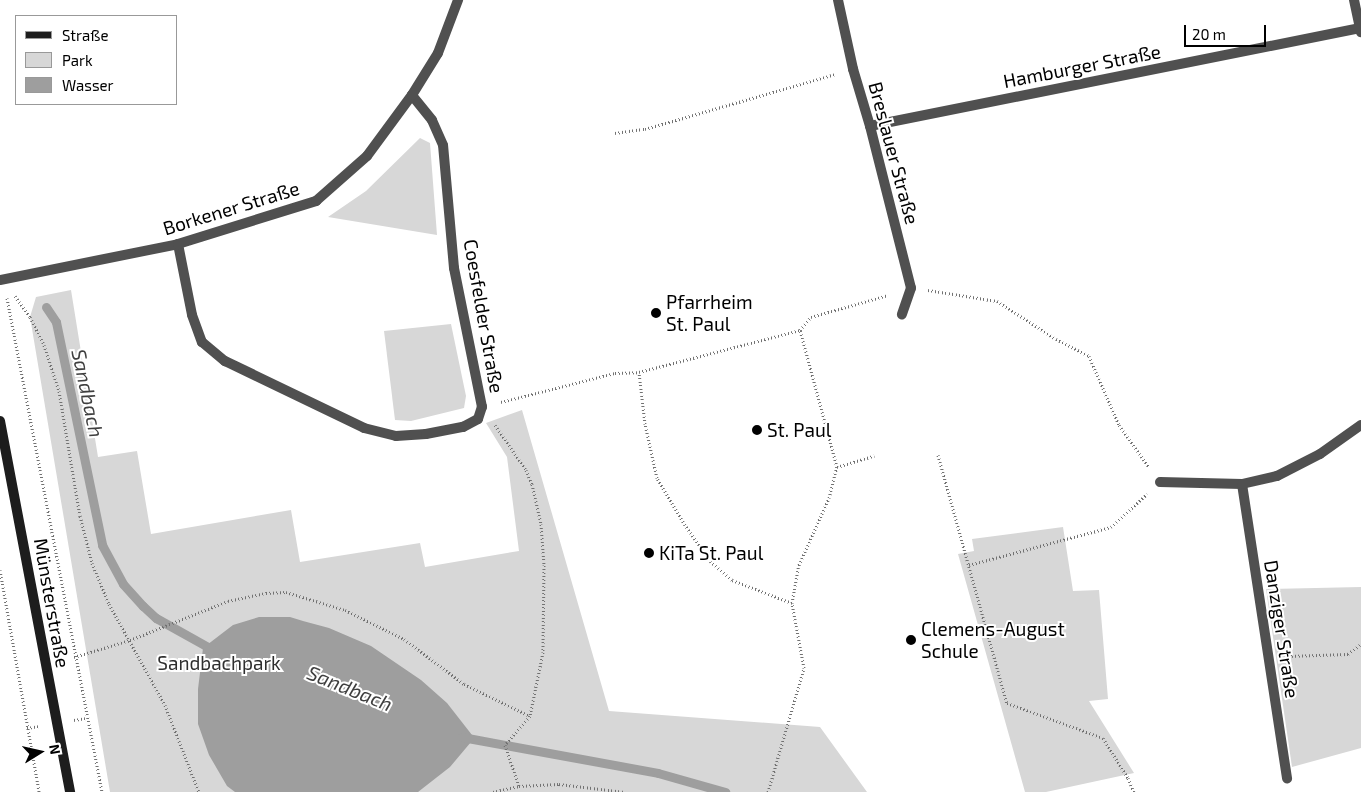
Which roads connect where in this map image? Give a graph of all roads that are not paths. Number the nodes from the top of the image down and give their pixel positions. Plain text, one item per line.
1 (458, 0) edge
2 (838, 0) edge
3 (1354, 0) edge
4 (1361, 30) edge
5 (412, 95) junction
6 (870, 126) junction
7 (178, 244) junction
8 (2, 280) edge
9 (902, 314) dead end
10 (0, 420) edge
11 (1361, 425) edge
12 (1160, 482) road end
13 (1242, 484) junction
14 (1287, 779) dead end
15 (70, 792) edge

1 - 5 street, Borkener Straße
2 - 6 street, Breslauer Straße
3 - 4 street
4 - 6 street, Hamburger Straße
5 - 7 street, Borkener Straße
5 - 7 street, Coesfelder Straße
6 - 9 street, Breslauer Straße
7 - 8 street, Borkener Straße
10 - 15 main road, Münsterstraße
11 - 13 street
12 - 13 street
13 - 14 street, Danziger Straße

